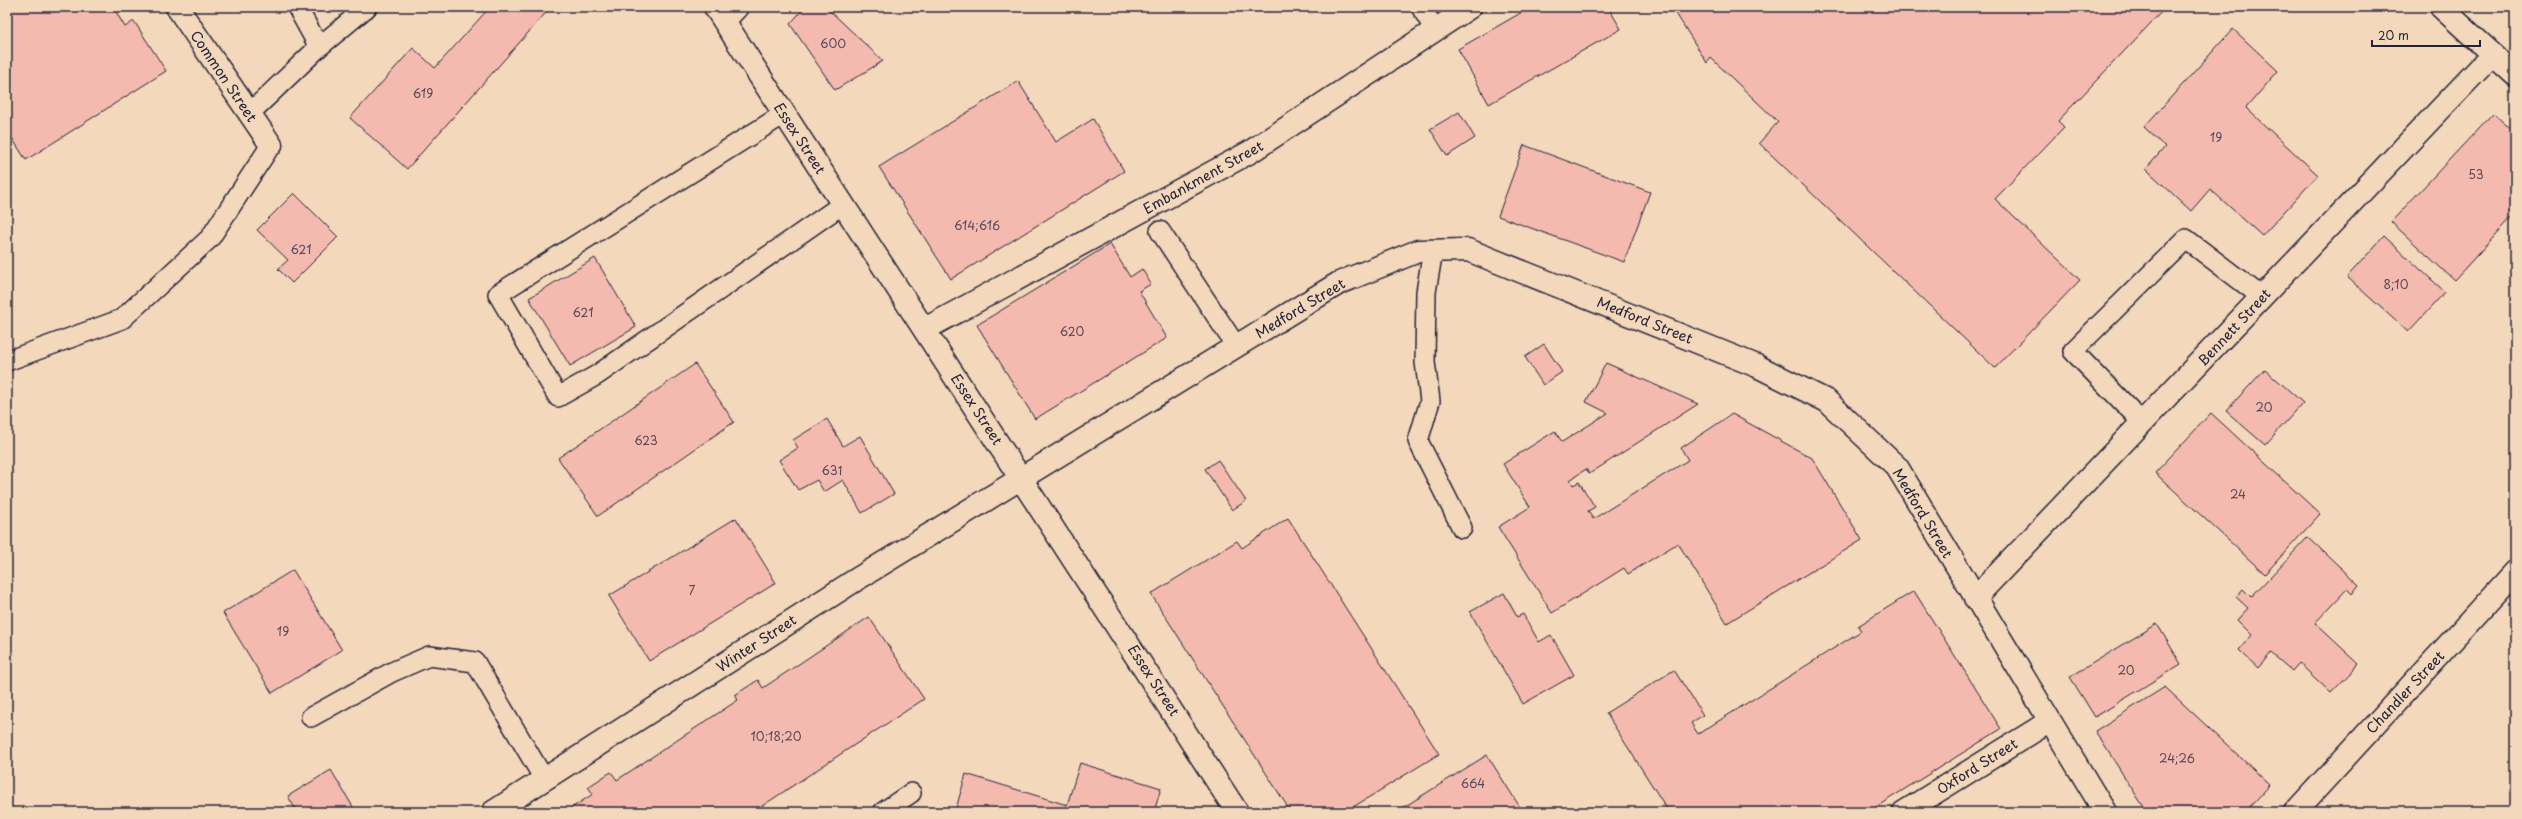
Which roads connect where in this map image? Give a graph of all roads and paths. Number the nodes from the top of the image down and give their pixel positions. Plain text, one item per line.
1 (177, 7) edge
2 (297, 7) edge
3 (367, 7) edge
4 (1421, 7) edge
5 (1470, 7) edge
6 (2441, 7) edge
7 (726, 12) edge
8 (1435, 30) junction
9 (319, 47) junction
10 (2492, 55) junction
11 (2515, 75) edge
12 (249, 114) junction
13 (784, 114) junction
14 (271, 145) joint
15 (843, 204) junction
16 (1160, 231) dead end
17 (1434, 250) junction
18 (2262, 297) junction
19 (925, 329) junction
20 (1236, 346) junction
21 (7, 361) edge
22 (2143, 422) junction
23 (1022, 478) junction
24 (1462, 528) dead end
25 (2515, 572) edge
26 (1975, 598) junction
27 (311, 717) dead end
28 (2050, 721) junction
29 (544, 779) junction
30 (911, 793) dead end
31 (493, 812) edge
32 (883, 812) edge
33 (1237, 812) edge
34 (1904, 812) edge
35 (2105, 812) edge
36 (2295, 812) edge

1 - 12 street, Common Street
2 - 9 lane
3 - 9 lane
4 - 8 lane
5 - 8 street, Embankment Street
6 - 10 street
7 - 13 street, Essex Street
8 - 19 street, Embankment Street
9 - 12 lane
10 - 11 street
10 - 18 street, Bennett Street
12 - 14 street, Common Street
13 - 15 street, Essex Street
13 - 15 lane
14 - 21 lane
15 - 19 street, Essex Street
16 - 20 lane
17 - 20 street, Medford Street
17 - 24 lane
17 - 26 street, Medford Street
18 - 22 street, Bennett Street
18 - 22 lane
19 - 23 street, Essex Street
20 - 23 street, Medford Street
22 - 26 street, Bennett Street
23 - 29 street, Winter Street
23 - 33 street, Essex Street
25 - 36 street, Chandler Street
26 - 28 street, Medford Street
27 - 29 lane
28 - 34 street, Oxford Street
28 - 35 street, Medford Street
29 - 31 street, Winter Street
30 - 32 lane

